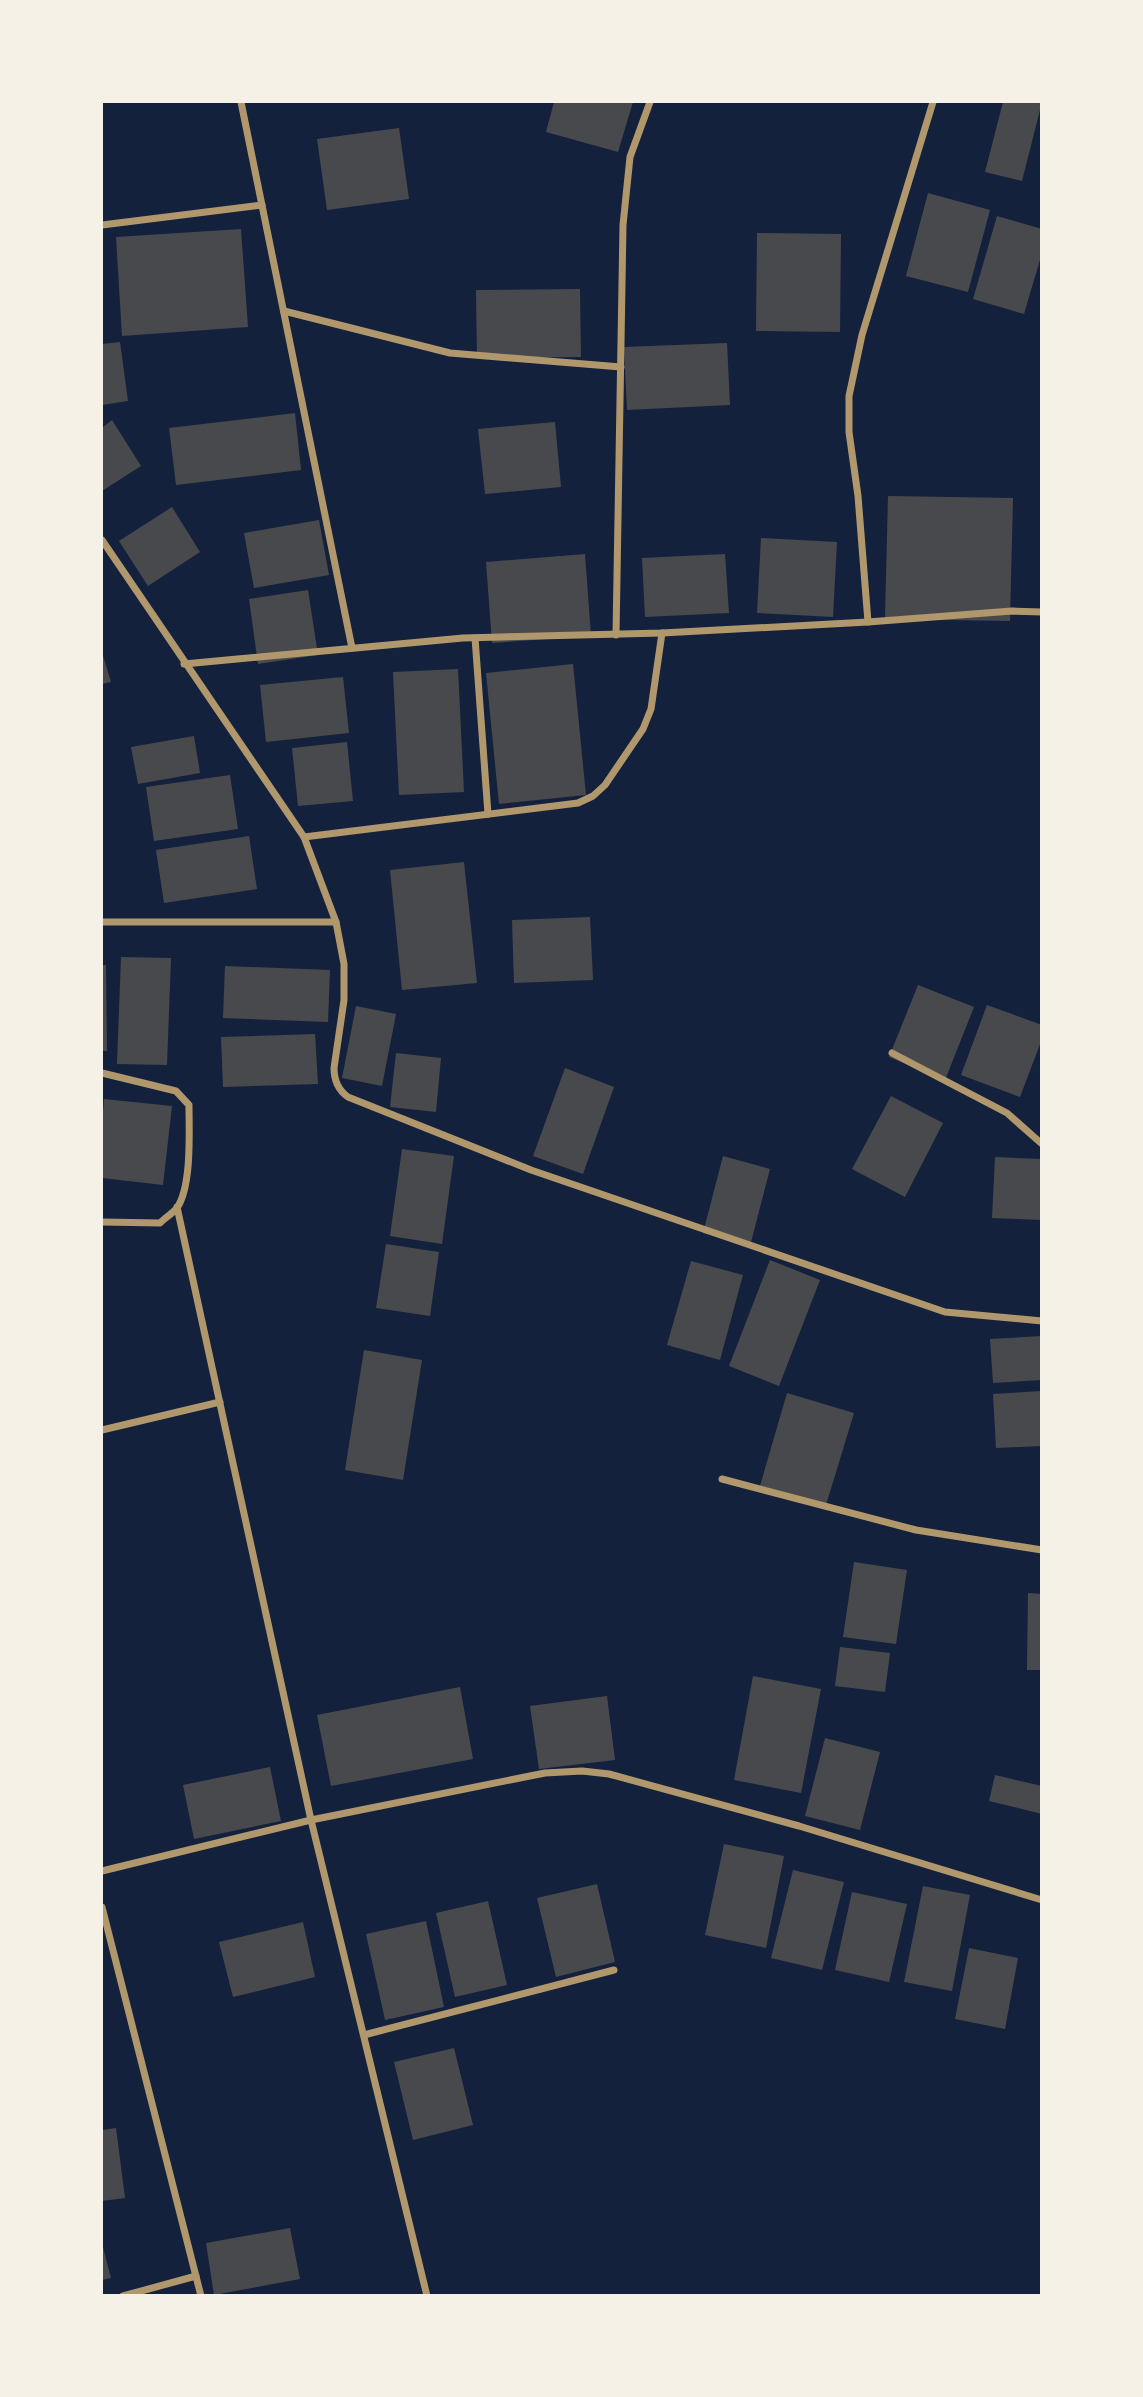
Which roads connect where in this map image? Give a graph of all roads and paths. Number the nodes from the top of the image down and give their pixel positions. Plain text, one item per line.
1 (241, 102) edge
2 (650, 102) edge
3 (933, 102) edge
4 (262, 205) junction
5 (102, 225) edge
6 (284, 312) junction
7 (621, 367) junction
8 (102, 540) edge
9 (1041, 612) edge
10 (868, 622) junction
11 (662, 633) junction
12 (616, 635) junction
13 (475, 638) junction
14 (352, 648) junction
15 (184, 664) junction
16 (488, 814) junction
17 (304, 837) junction
18 (102, 922) edge
19 (336, 922) junction
20 (892, 1053) dead end
21 (102, 1073) edge
22 (1041, 1144) edge
23 (177, 1208) junction
24 (102, 1222) edge
25 (1041, 1321) edge
26 (220, 1402) junction
27 (102, 1430) edge
28 (722, 1479) dead end
29 (1041, 1550) edge
30 (311, 1820) junction
31 (102, 1871) edge
32 (1041, 1900) edge
33 (102, 1907) edge
34 (614, 1970) dead end
35 (364, 2035) junction
36 (196, 2276) junction
37 (123, 2295) edge
38 (201, 2295) edge
39 (427, 2295) edge

1 - 4 street
2 - 7 street
3 - 10 street
4 - 5 street
4 - 6 street
6 - 7 street
6 - 14 street
7 - 12 street
8 - 15 street
9 - 10 street
10 - 11 street
11 - 12 street
11 - 16 street
12 - 13 street
13 - 14 street
13 - 16 street
14 - 15 street
15 - 17 street
16 - 17 street
17 - 19 street
18 - 19 street
19 - 25 street
20 - 22 street
21 - 23 street
23 - 24 street
23 - 26 street
26 - 27 street
26 - 30 street
28 - 29 street
30 - 31 street
30 - 32 street
30 - 35 street
33 - 36 street
34 - 35 street
35 - 39 street
36 - 37 street
36 - 38 street

